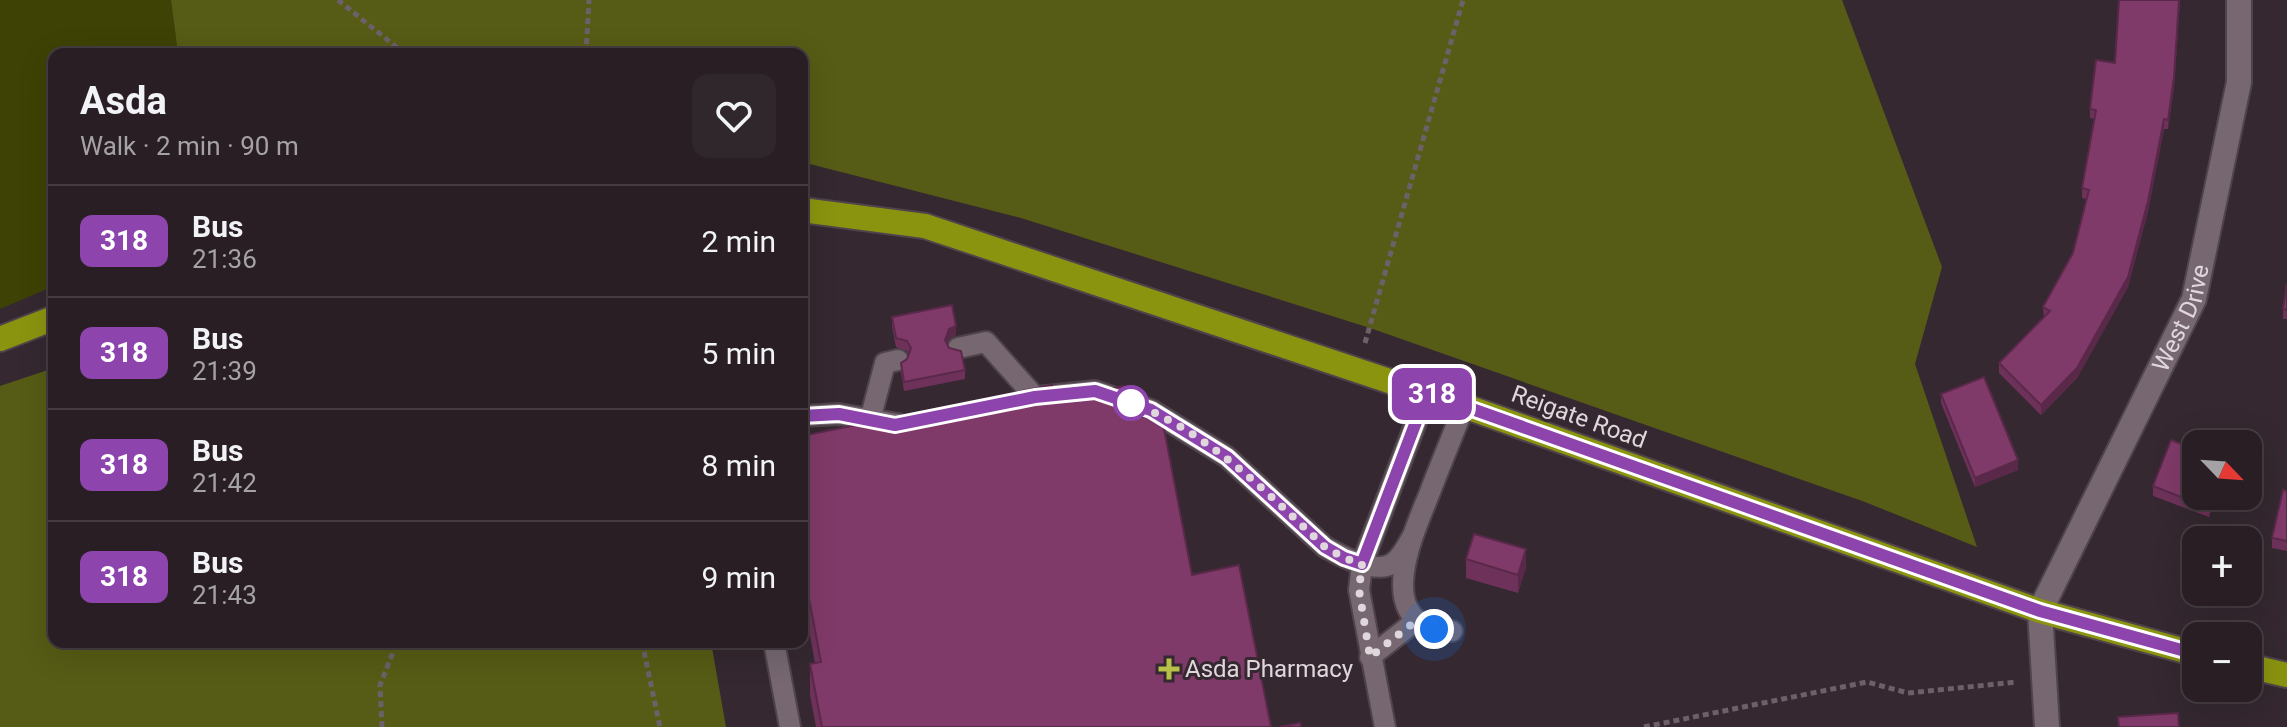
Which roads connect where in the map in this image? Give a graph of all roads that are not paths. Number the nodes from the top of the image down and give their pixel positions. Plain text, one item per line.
1 (2239, 0) edge
2 (808, 211) edge
3 (48, 320) edge
4 (0, 339) edge
5 (958, 348) edge
6 (898, 360) dead end
7 (1427, 393) junction
8 (1035, 397) junction
9 (1004, 403) edge
10 (1464, 406) junction
11 (808, 416) edge
12 (870, 420) junction
13 (911, 422) edge
14 (1412, 537) junction
15 (1362, 564) junction
16 (2040, 611) junction
17 (1417, 620) junction
18 (1452, 631) dead end
19 (775, 648) edge
20 (2182, 650) edge
21 (1370, 657) junction
22 (2262, 669) edge
23 (2287, 675) edge
24 (790, 727) edge
25 (1385, 727) edge
26 (2047, 727) edge

1 - 16 street, West Drive
2 - 7 highway, Reigate Road
3 - 4 highway
5 - 8 lane
6 - 12 lane
7 - 10 highway, Reigate Road
7 - 15 lane
8 - 9 lane
8 - 15 lane
10 - 14 lane
10 - 16 highway, Reigate Road
11 - 12 lane
12 - 13 lane
14 - 15 lane
14 - 17 lane
15 - 21 lane
16 - 20 highway, Reigate Road
16 - 26 street
17 - 18 lane
17 - 21 lane
19 - 24 lane
21 - 25 lane
22 - 23 highway

